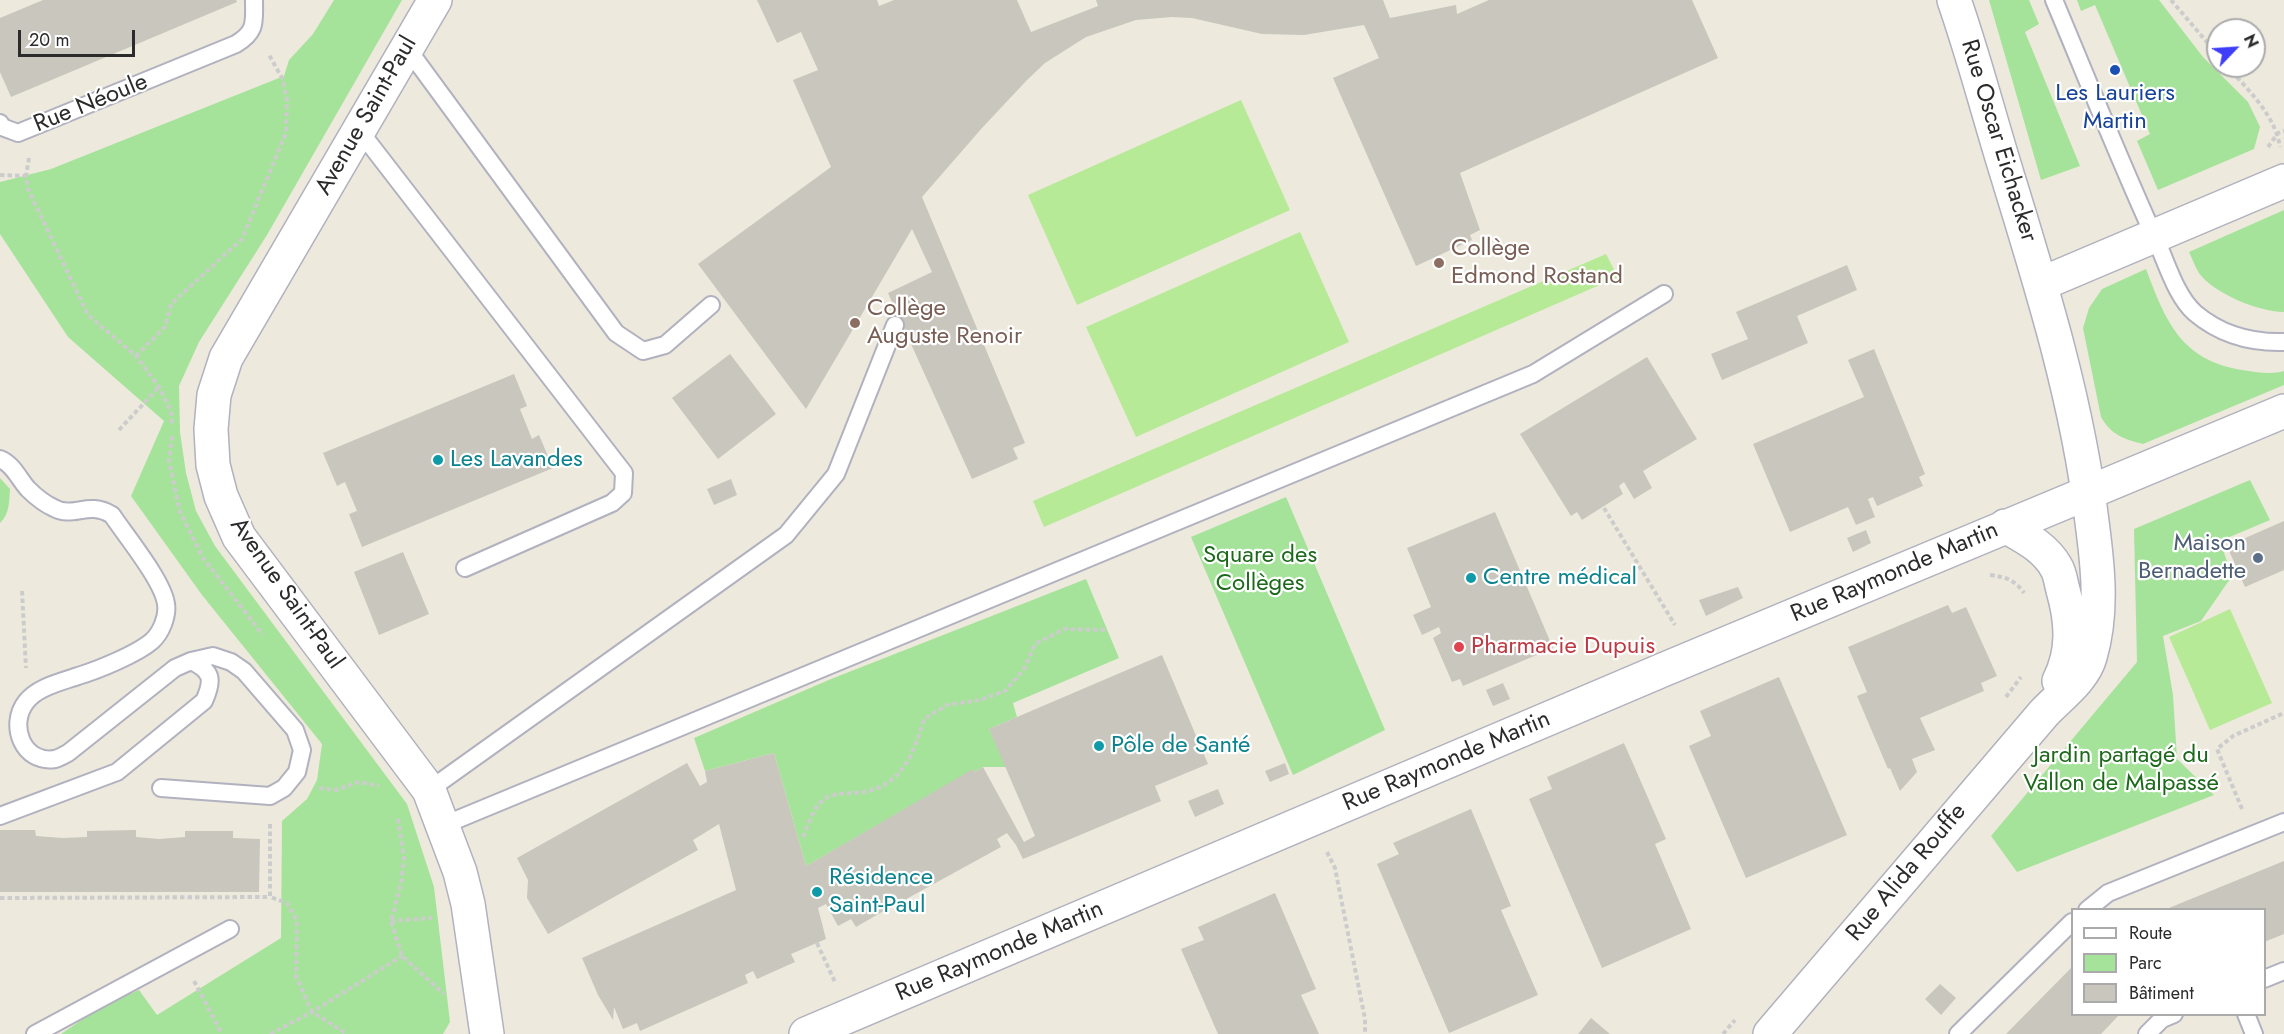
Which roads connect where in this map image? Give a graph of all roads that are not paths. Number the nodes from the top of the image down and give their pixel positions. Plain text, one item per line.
1 (254, 0) edge
2 (435, 0) edge
3 (1954, 0) edge
4 (2054, 0) edge
5 (407, 48) junction
6 (0, 123) edge
7 (359, 130) junction
8 (2282, 167) edge
9 (2154, 236) junction
10 (2041, 284) junction
11 (1664, 294) dead end
12 (711, 305) dead end
13 (895, 325) dead end
14 (2284, 342) edge
15 (2284, 411) edge
16 (0, 459) edge
17 (2089, 492) junction
18 (2005, 526) junction
19 (465, 567) dead end
20 (191, 661) junction
21 (2044, 713) junction
22 (161, 788) dead end
23 (429, 790) junction
24 (0, 816) edge
25 (2284, 822) edge
26 (444, 825) junction
27 (2088, 908) edge
28 (2071, 924) edge
29 (230, 929) dead end
30 (2284, 971) edge
31 (2266, 979) edge
32 (2169, 1016) edge
33 (2247, 1016) edge
34 (35, 1034) edge
35 (487, 1034) edge
36 (806, 1034) edge
37 (1770, 1034) edge
38 (1958, 1034) edge
39 (2147, 1034) edge
40 (2254, 1034) edge

1 - 6 lane, Rue Néoule
2 - 5 street, Avenue Saint-Paul
3 - 10 street, Rue Oscar Eichacker
4 - 9 lane
5 - 7 street, Avenue Saint-Paul
5 - 12 lane
7 - 19 lane
7 - 23 street, Avenue Saint-Paul
8 - 9 street
9 - 10 street
9 - 14 lane
10 - 17 street
11 - 26 lane
13 - 23 lane
15 - 17 street, Rue Raymonde Martin
16 - 20 lane
17 - 18 street, Rue Raymonde Martin
17 - 21 street, Rue Alida Rouffe
18 - 21 street, Rue Alida Rouffe
18 - 36 street, Rue Raymonde Martin
20 - 22 lane
20 - 24 lane
21 - 37 street, Rue Alida Rouffe
23 - 26 street, Avenue Saint-Paul
25 - 27 lane
26 - 35 street, Avenue Saint-Paul
28 - 38 lane
29 - 34 lane
30 - 31 lane
32 - 39 lane
33 - 40 lane

